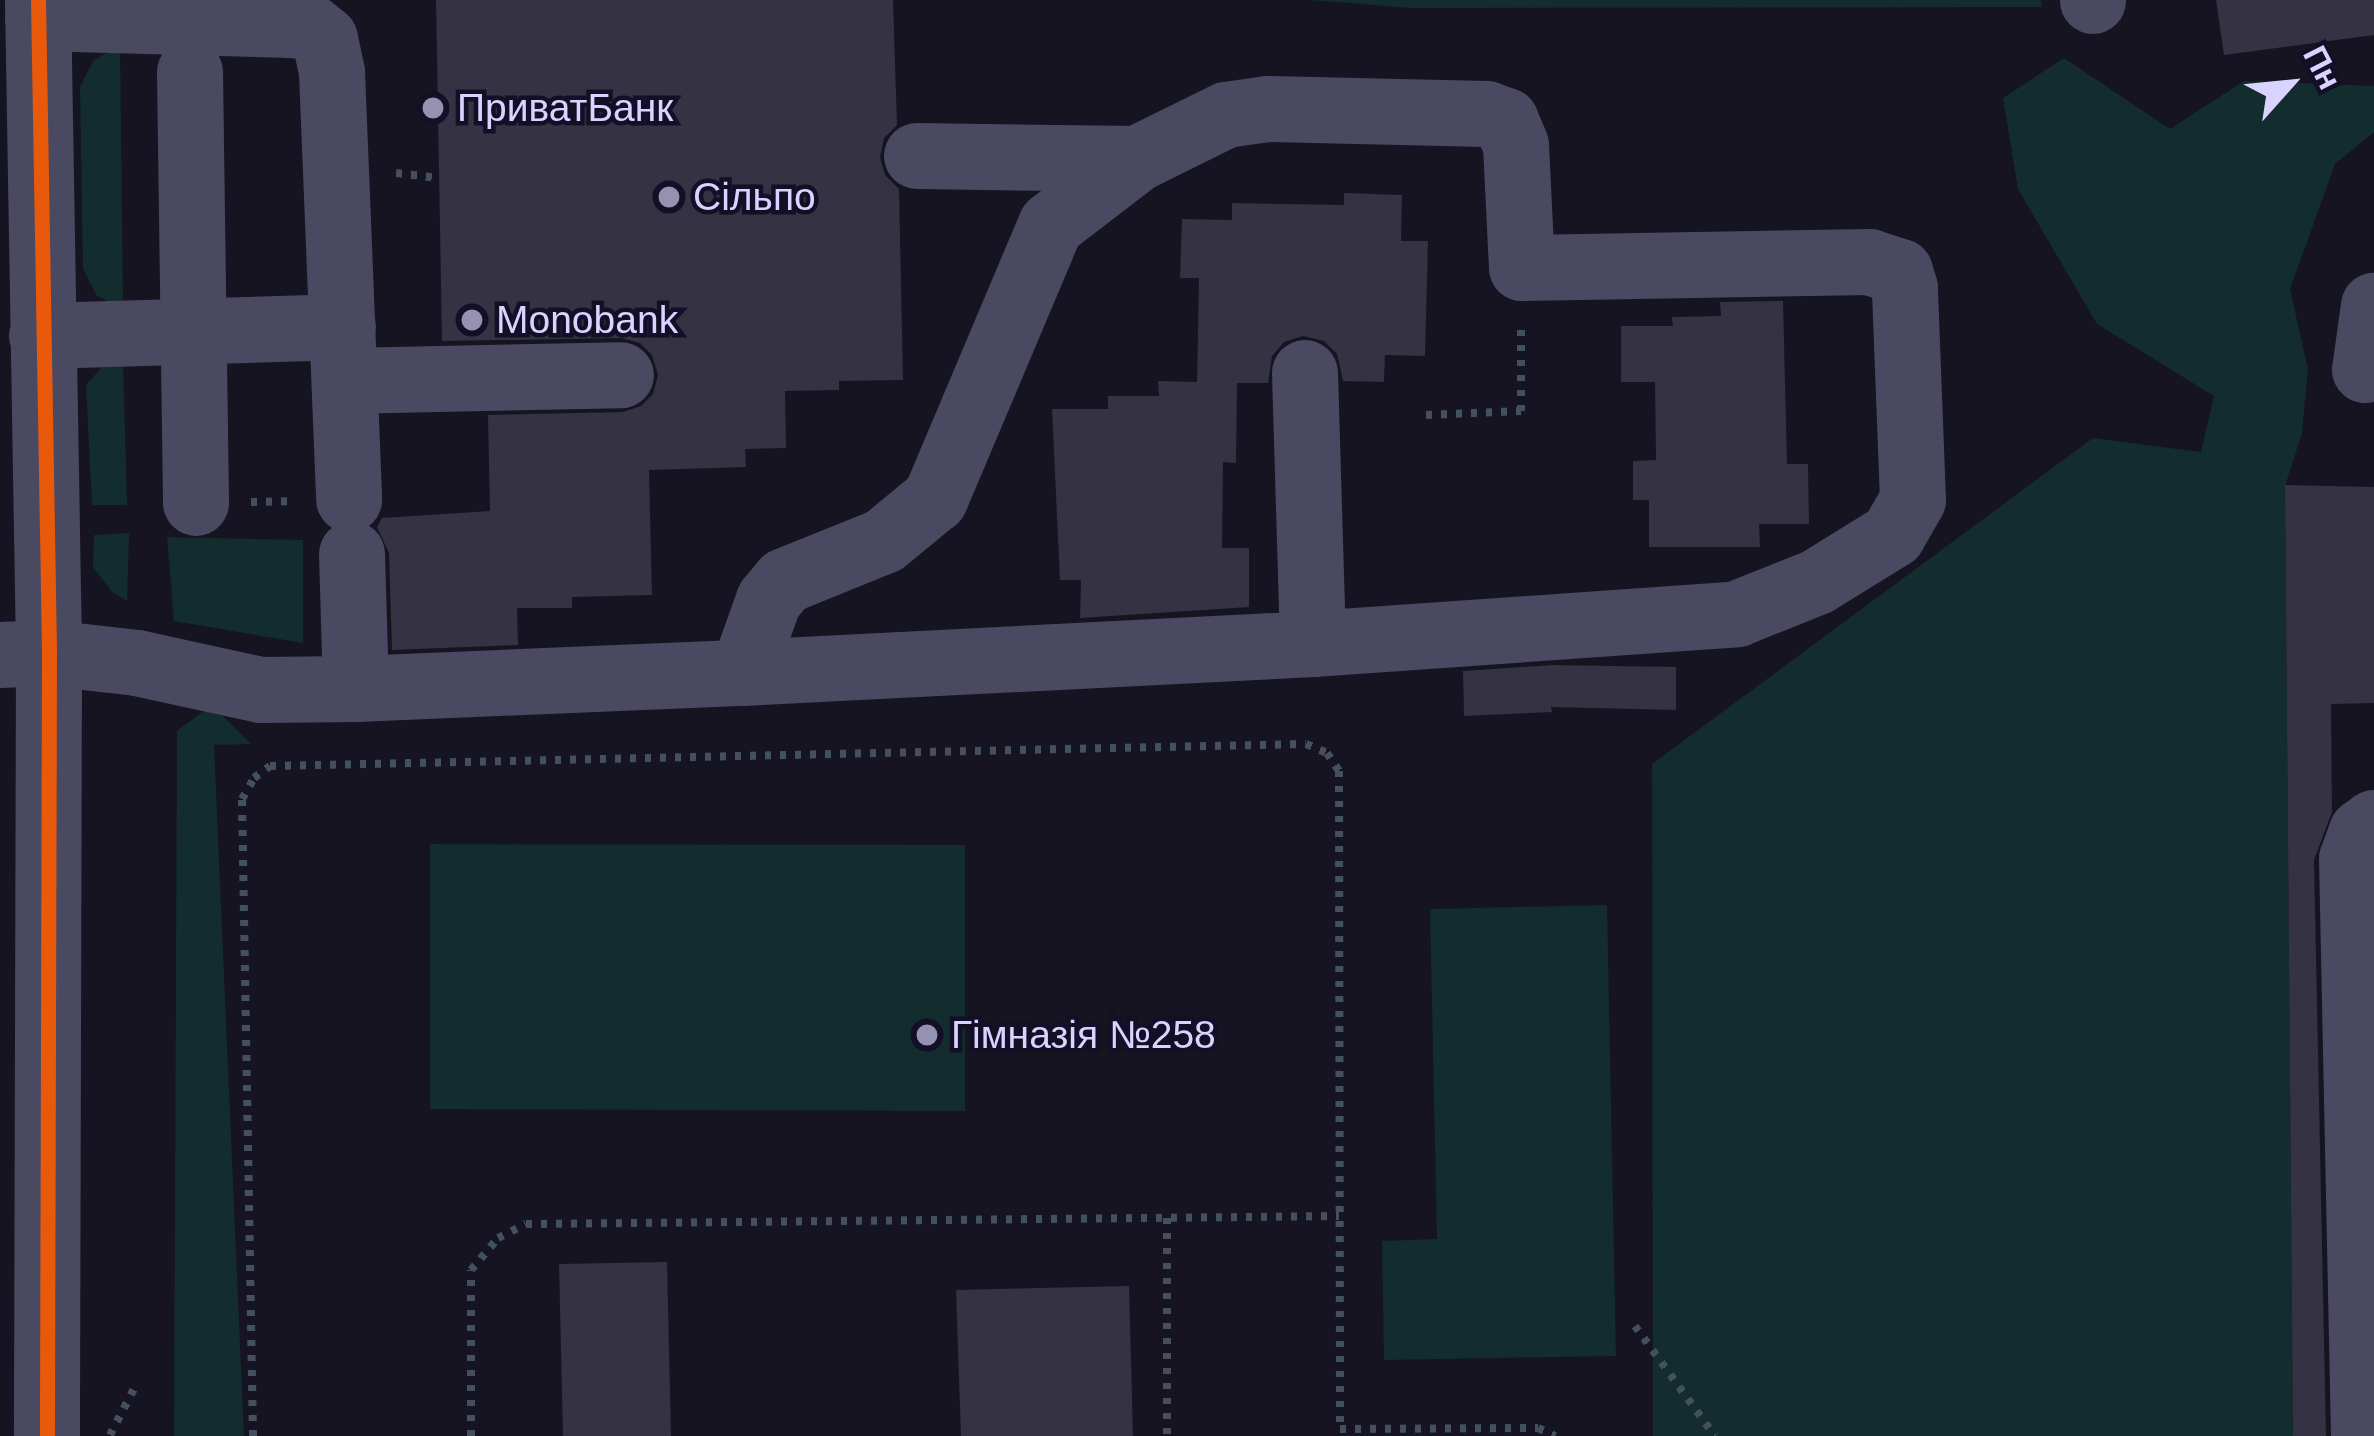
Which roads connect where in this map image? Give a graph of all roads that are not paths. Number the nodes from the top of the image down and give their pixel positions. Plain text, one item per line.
1 (38, 9) edge
2 (252, 12) edge
3 (190, 72) dead end
4 (917, 156) dead end
5 (1137, 158) junction
6 (2374, 306) edge
7 (41, 335) junction
8 (344, 354) junction
9 (2365, 370) dead end
10 (1305, 373) dead end
11 (621, 375) dead end
12 (21, 471) edge
13 (196, 503) road end
14 (1313, 644) junction
15 (24, 654) edge
16 (743, 673) junction
17 (356, 688) junction
18 (2374, 823) edge
19 (23, 1047) edge
20 (51, 1429) edge
21 (2364, 1436) edge

1 - 2 street
1 - 7 street
2 - 8 street
3 - 13 street
4 - 5 street
5 - 14 street
5 - 16 street
6 - 9 street
7 - 8 street
7 - 12 street
8 - 11 street
8 - 17 street
10 - 14 street
12 - 15 street
14 - 16 street
15 - 17 street
15 - 19 street
16 - 17 street
18 - 21 street
19 - 20 street

